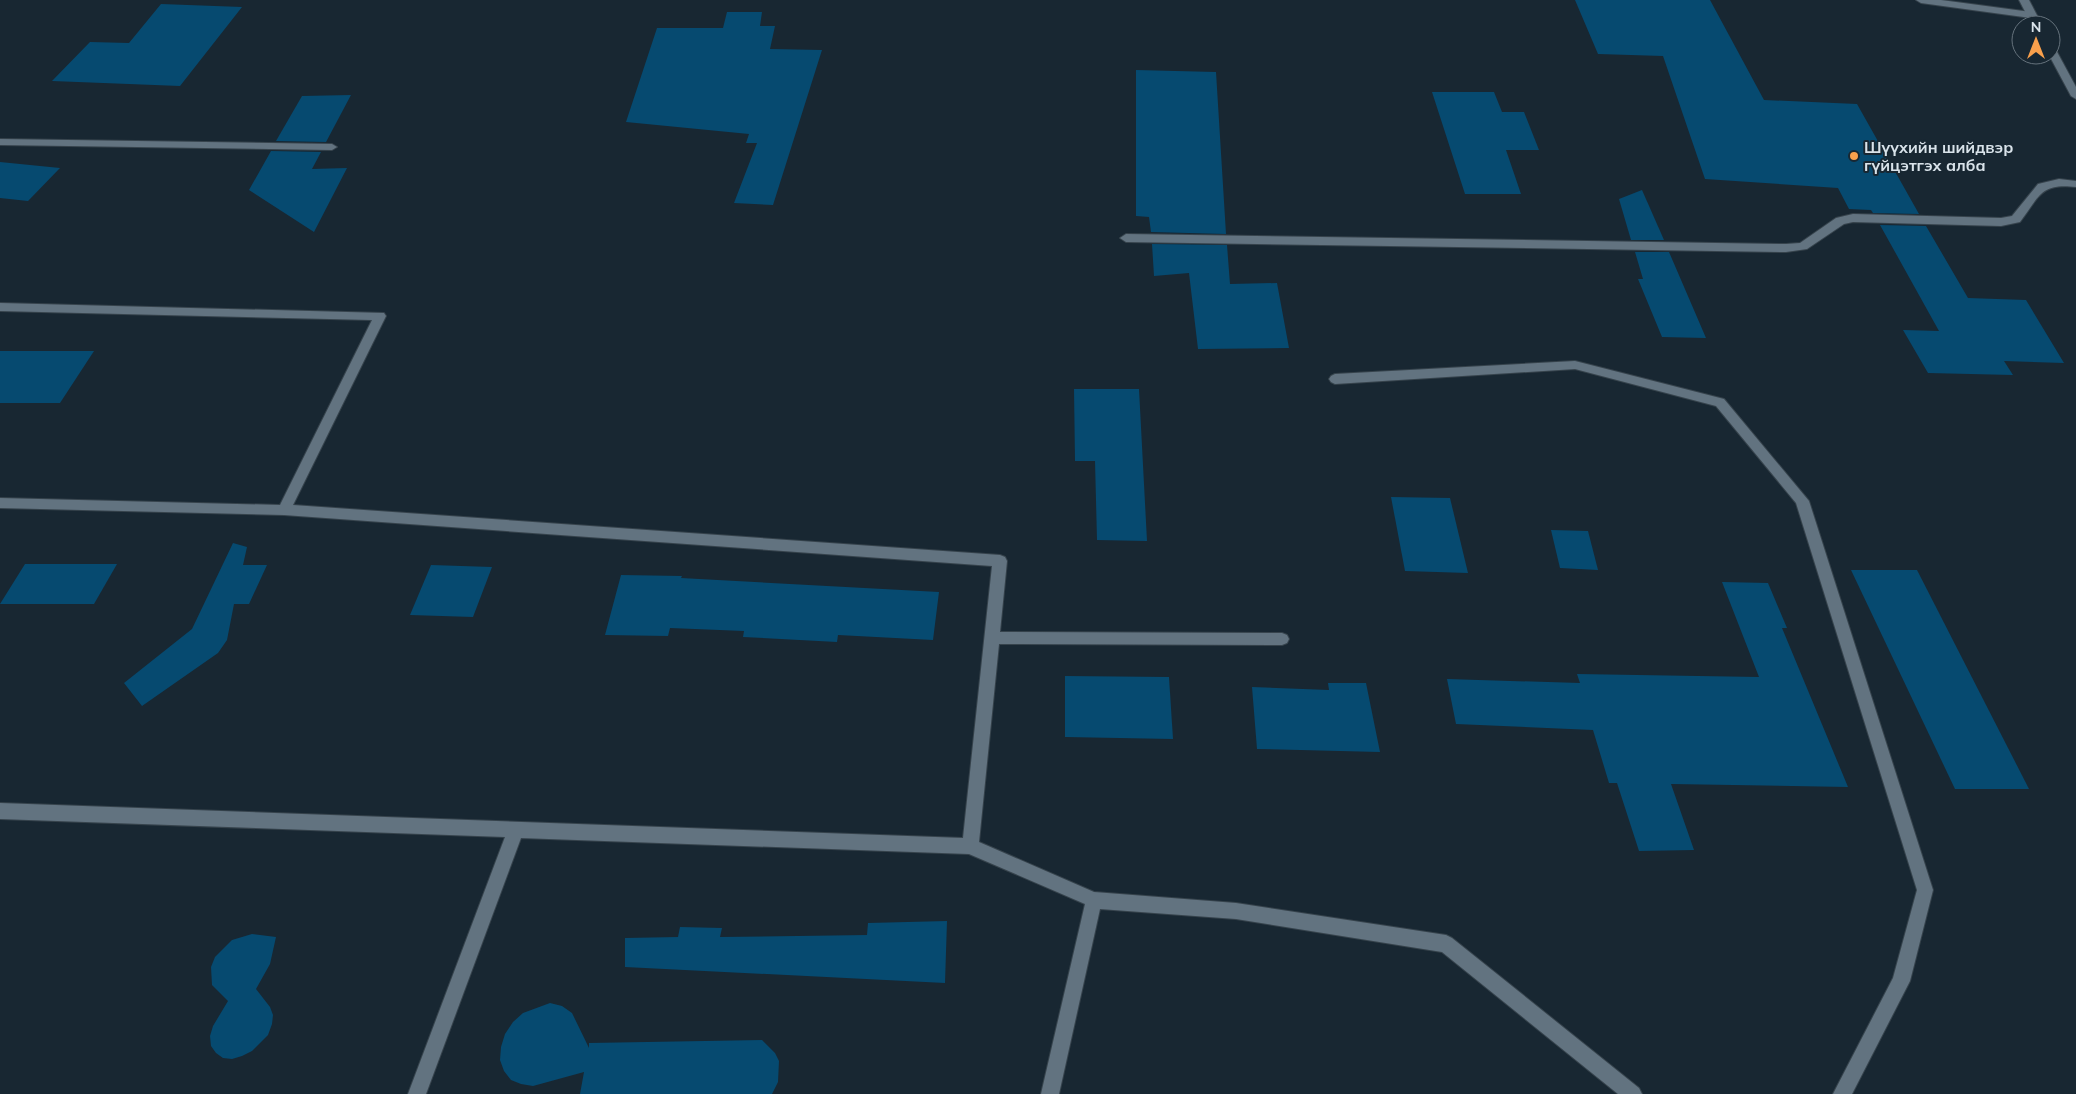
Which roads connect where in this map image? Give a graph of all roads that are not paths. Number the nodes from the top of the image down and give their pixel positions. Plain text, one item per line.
1 (1921, 0) edge
2 (2024, 0) edge
3 (2032, 15) joint
4 (2059, 65) edge
5 (2076, 96) edge
6 (0, 142) edge
7 (332, 147) dead end
8 (2076, 184) edge
9 (1126, 238) dead end
10 (0, 307) edge
11 (1335, 379) dead end
12 (0, 503) edge
13 (284, 510) junction
14 (992, 638) junction
15 (1282, 639) dead end
16 (0, 811) edge
17 (516, 830) junction
18 (970, 846) junction
19 (1094, 900) junction
20 (418, 1094) edge
21 (1050, 1094) edge
22 (1634, 1094) edge
23 (1842, 1094) edge

1 - 3 street
2 - 3 street
4 - 5 street
6 - 7 street
8 - 9 street
10 - 13 street
11 - 23 street
12 - 13 street
13 - 14 street
14 - 15 street
14 - 18 street
16 - 17 street
17 - 18 street
17 - 20 street
18 - 19 street
19 - 21 street
19 - 22 street

